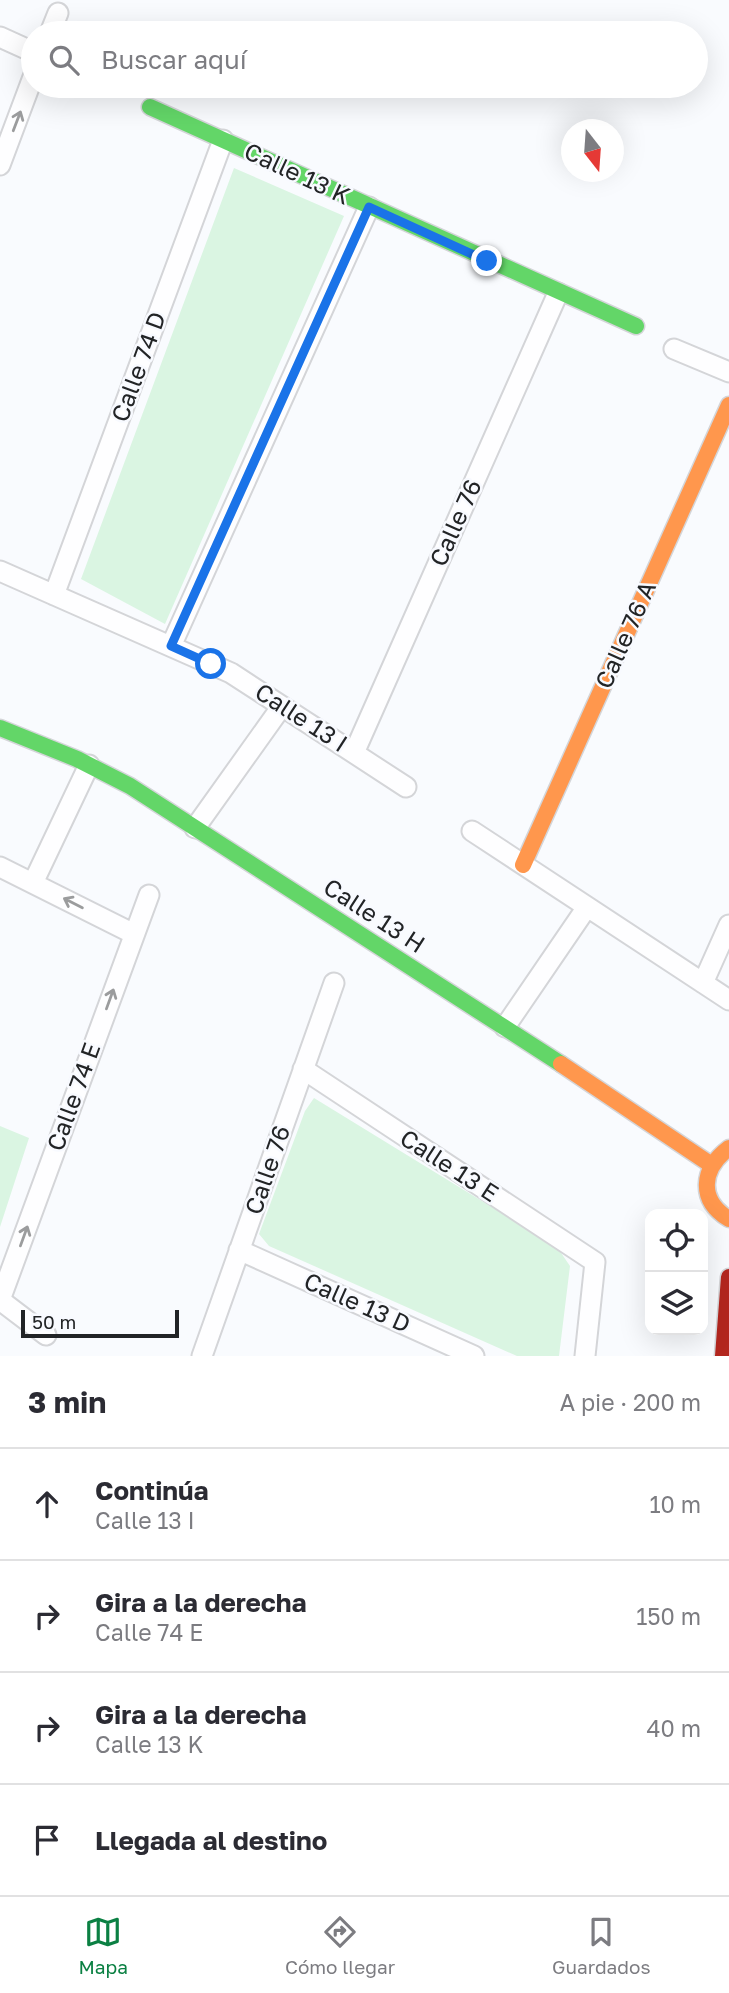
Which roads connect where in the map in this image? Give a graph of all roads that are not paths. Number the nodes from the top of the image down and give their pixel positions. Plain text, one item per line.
1 (58, 13) dead end
2 (55, 21) edge
3 (0, 37) edge
4 (21, 47) edge
5 (25, 98) edge
6 (150, 107) dead end
7 (223, 140) junction
8 (0, 165) edge
9 (369, 207) junction
10 (558, 293) junction
11 (636, 326) dead end
12 (674, 349) dead end
13 (729, 372) edge
14 (729, 405) edge
15 (0, 571) edge
16 (54, 595) junction
17 (171, 646) junction
18 (282, 706) junction
19 (0, 728) edge
20 (354, 753) junction
21 (89, 765) junction
22 (406, 787) dead end
23 (195, 828) junction
24 (472, 831) dead end
25 (523, 865) junction
26 (0, 867) edge
27 (33, 883) junction
28 (149, 895) dead end
29 (587, 907) junction
30 (729, 925) edge
31 (134, 934) junction
32 (703, 983) junction
33 (334, 984) dead end
34 (729, 999) edge
35 (505, 1027) junction
36 (303, 1069) junction
37 (729, 1148) edge
38 (710, 1164) junction
39 (729, 1219) edge
40 (239, 1250) junction
41 (729, 1277) edge
42 (0, 1300) edge
43 (46, 1335) dead end
44 (202, 1356) edge
45 (474, 1356) edge
46 (585, 1356) edge
47 (723, 1356) edge

1 - 2 street
3 - 4 street
8 -> 5 street
6 - 7 street, Calle 13 K
7 - 9 street, Calle 13 K
7 - 16 street, Calle 74 D
9 - 10 street, Calle 13 K
9 - 17 street
10 - 11 street, Calle 13 K
10 - 20 street, Calle 76
12 - 13 street
14 - 25 street, Calle 76 A
15 - 16 street, Calle 13 I
16 - 17 street, Calle 13 I
17 - 18 street, Calle 13 I
18 - 20 street, Calle 13 I
18 - 23 street
19 - 21 street, Calle 13 H
20 - 22 street, Calle 13 I
21 - 23 street, Calle 13 H
21 - 27 street
23 - 35 street, Calle 13 H
24 - 25 street
25 - 29 street
26 - 27 street
31 -> 27 street
28 - 31 street, Calle 74 E
29 - 32 street
29 - 35 street
30 - 32 street
42 -> 31 street, Calle 74 E
32 - 34 street
33 - 36 street, Calle 76
35 - 38 street, Calle 13 H
36 - 40 street, Calle 76
36 - 46 street, Calle 13 E
37 - 38 street
38 - 39 street
40 - 44 street, Calle 76
40 - 45 street, Calle 13 D
41 - 47 street
42 - 43 street

